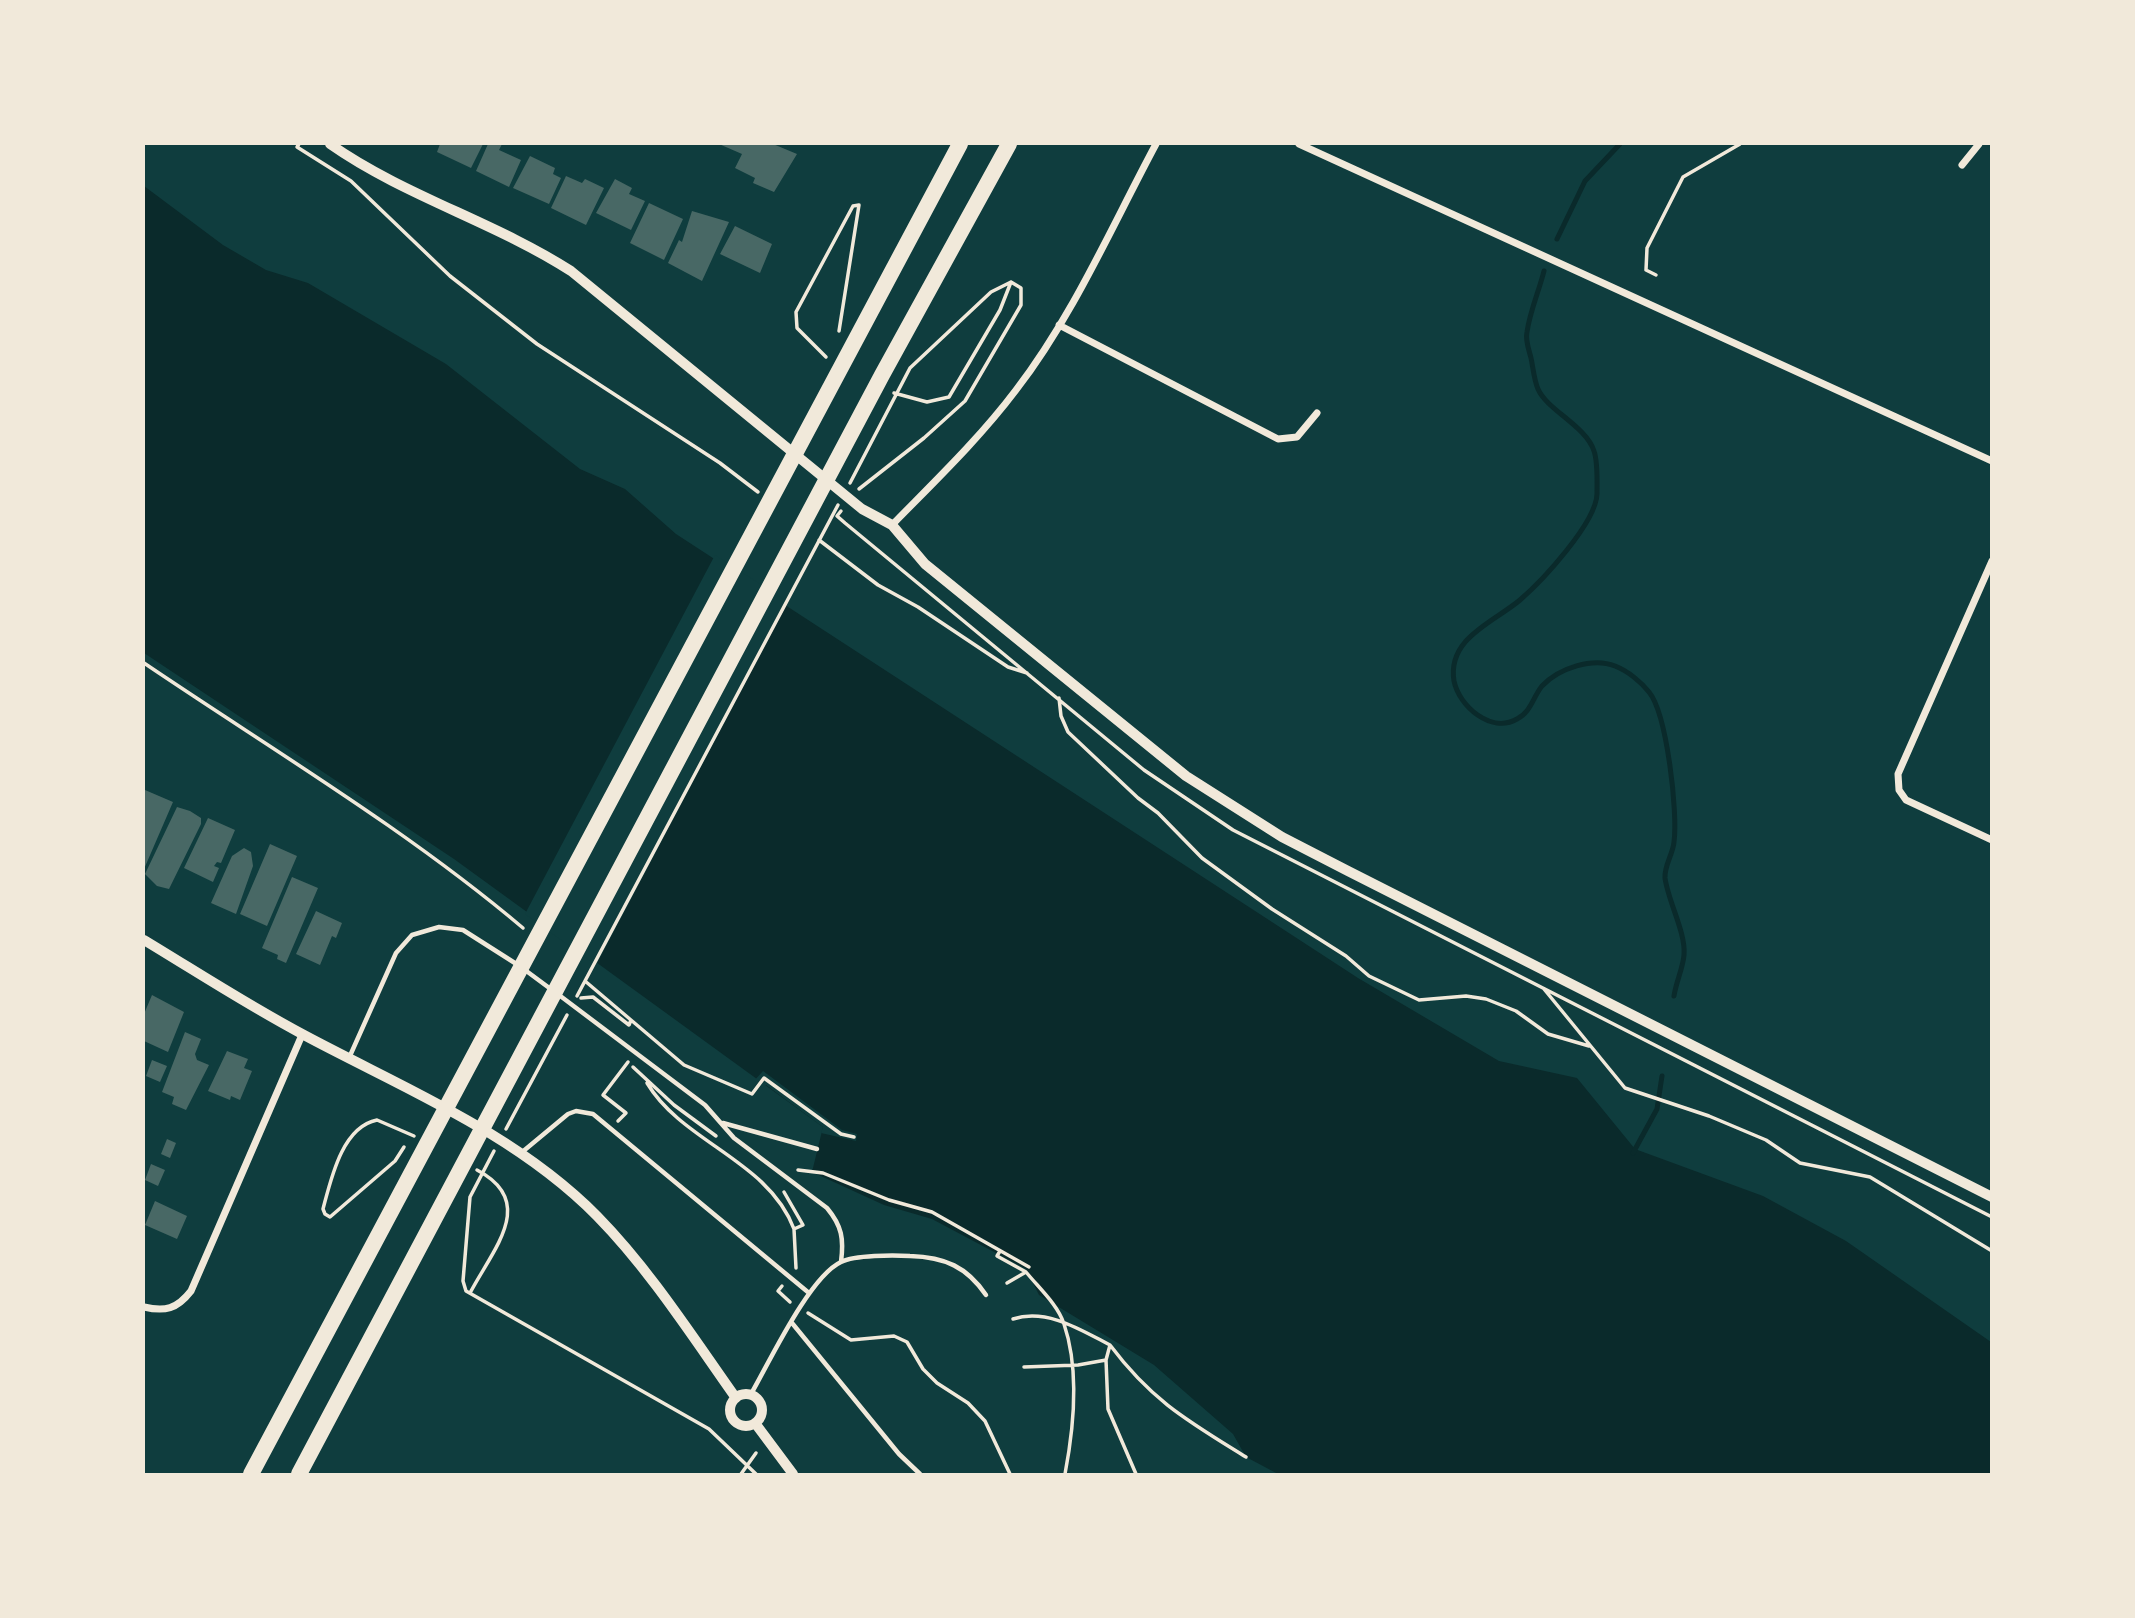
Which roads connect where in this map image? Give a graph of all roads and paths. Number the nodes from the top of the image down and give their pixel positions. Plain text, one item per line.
1 (299, 144) edge
2 (330, 144) edge
3 (960, 144) edge
4 (1009, 144) edge
5 (1156, 144) edge
6 (1299, 144) edge
7 (1740, 144) edge
8 (1979, 144) edge
9 (1962, 165) dead end
10 (1656, 275) dead end
11 (1012, 282) junction
12 (1059, 325) junction
13 (840, 328) dead end
14 (826, 357) dead end
15 (894, 393) dead end
16 (1317, 413) dead end
17 (1992, 461) edge
18 (848, 486) dead end
19 (859, 489) dead end
20 (762, 496) dead end
21 (842, 498) dead end
22 (892, 524) junction
23 (815, 536) dead end
24 (1992, 561) edge
25 (144, 663) edge
26 (1029, 673) dead end
27 (1059, 698) dead end
28 (1992, 840) edge
29 (527, 932) dead end
30 (144, 940) edge
31 (580, 976) dead end
32 (574, 1001) dead end
33 (568, 1013) dead end
34 (302, 1035) junction
35 (1589, 1046) junction
36 (349, 1058) junction
37 (629, 1063) dead end
38 (623, 1071) dead end
39 (645, 1078) junction
40 (618, 1121) dead end
41 (721, 1123) junction
42 (411, 1136) dead end
43 (503, 1136) dead end
44 (855, 1137) dead end
45 (724, 1143) dead end
46 (496, 1148) dead end
47 (817, 1149) dead end
48 (521, 1153) junction
49 (823, 1173) dead end
50 (781, 1188) dead end
51 (1992, 1197) edge
52 (325, 1214) dead end
53 (1992, 1217) edge
54 (794, 1230) junction
55 (1992, 1251) edge
56 (841, 1262) junction
57 (796, 1268) dead end
58 (1028, 1270) junction
59 (1007, 1283) dead end
60 (782, 1286) dead end
61 (809, 1293) junction
62 (986, 1296) dead end
63 (794, 1304) dead end
64 (144, 1307) edge
65 (800, 1309) junction
66 (1013, 1319) dead end
67 (792, 1323) junction
68 (1064, 1323) junction
69 (1110, 1345) junction
70 (1106, 1360) junction
71 (1073, 1365) junction
72 (1024, 1367) dead end
73 (751, 1394) junction
74 (736, 1398) junction
75 (755, 1423) junction
76 (756, 1453) dead end
77 (1247, 1457) dead end
78 (747, 1465) junction
79 (251, 1475) edge
80 (299, 1475) edge
81 (741, 1475) edge
82 (756, 1475) edge
83 (793, 1475) edge
84 (920, 1475) edge
85 (1010, 1475) edge
86 (1065, 1475) edge
87 (1136, 1475) edge

1 - 20 path
2 - 22 street
3 - 79 highway
4 - 80 highway
5 - 12 street
6 - 17 street
7 - 10 path
8 - 9 street
11 - 15 path
11 - 18 path
11 - 19 path
12 - 16 street
12 - 22 street
13 - 14 path
21 - 32 path
22 - 51 street
23 - 26 path
24 - 28 street
25 - 29 path
27 - 35 path
30 - 34 street
31 - 44 path
33 - 43 path
34 - 36 street
34 - 64 street
35 - 53 path
35 - 55 path
36 - 41 lane
36 - 48 street
37 - 39 path
38 - 40 path
39 - 45 path
39 - 54 path
41 - 47 lane
41 - 56 lane
42 - 52 path
46 - 78 path
48 - 61 lane
48 - 74 street
49 - 58 path
50 - 54 path
54 - 57 path
56 - 61 lane
56 - 62 lane
58 - 59 path
58 - 68 path
60 - 63 path
61 - 65 lane
65 - 67 lane
65 - 85 path
66 - 68 path
67 - 73 lane
67 - 84 lane
68 - 69 path
68 - 71 path
69 - 70 path
69 - 77 path
70 - 71 path
70 - 87 path
71 - 72 path
71 - 86 path
73 - 74 street
73 - 75 street
74 - 75 street
75 - 83 street
76 - 78 path
78 - 81 path
78 - 82 path

